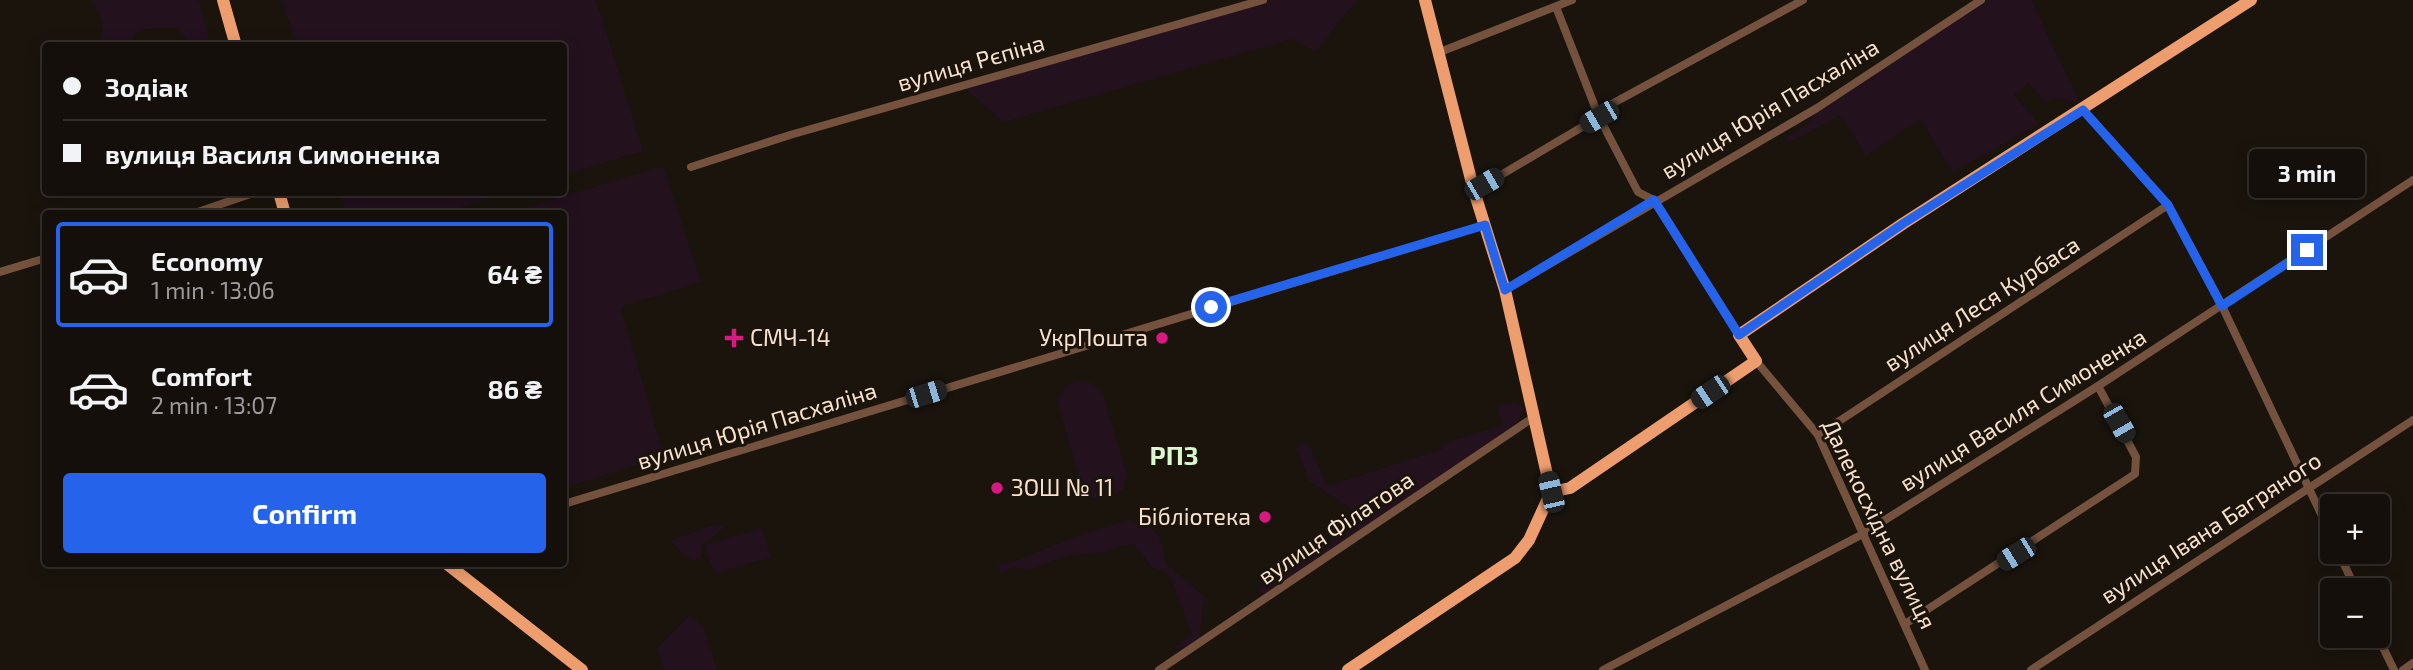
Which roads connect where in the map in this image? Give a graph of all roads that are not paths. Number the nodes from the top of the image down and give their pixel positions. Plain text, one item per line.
1 (223, 0) edge
2 (1263, 0) edge
3 (1425, 0) edge
4 (1572, 0) edge
5 (1803, 0) edge
6 (1981, 0) edge
7 (2252, 0) edge
8 (1556, 7) junction
9 (235, 42) edge
10 (1440, 52) junction
11 (2083, 110) junction
12 (1599, 117) junction
13 (691, 167) dead end
14 (2413, 180) edge
15 (1474, 191) junction
16 (244, 196) edge
17 (1654, 200) junction
18 (2168, 205) junction
19 (204, 210) edge
20 (1485, 225) junction
21 (42, 259) edge
22 (0, 272) edge
23 (1505, 290) junction
24 (2222, 306) junction
25 (1739, 335) junction
26 (1756, 361) junction
27 (2098, 386) junction
28 (1534, 417) junction
29 (2413, 420) edge
30 (1818, 435) junction
31 (2308, 487) junction
32 (1551, 492) junction
33 (567, 503) edge
34 (2320, 512) edge
35 (1861, 535) junction
36 (451, 567) edge
37 (1905, 624) junction
38 (2383, 648) edge
39 (2413, 663) edge
40 (582, 670) edge
41 (1159, 670) edge
42 (1348, 670) edge
43 (1603, 670) edge
44 (1925, 670) edge
45 (2031, 670) edge
46 (2393, 670) edge
47 (2403, 670) edge

1 - 9 street
2 - 13 street, вулиця Рєпіна
3 - 10 street
4 - 8 street
5 - 12 street
6 - 17 street, вулиця Юрія Пасхаліна
7 - 11 street
8 - 10 street
8 - 12 street, Далекосхідна вулиця
10 - 15 street
11 - 18 street
11 - 25 street
12 - 15 street
12 - 17 street, Далекосхідна вулиця
14 - 24 street, вулиця Василя Симоненка
15 - 20 street
16 - 19 street
17 - 23 street, вулиця Юрія Пасхаліна
17 - 25 street, Далекосхідна вулиця
18 - 24 street
18 - 30 street, вулиця Леся Курбаса
20 - 23 street
20 - 33 street, вулиця Юрія Пасхаліна
21 - 22 street
23 - 28 street
24 - 27 street, вулиця Василя Симоненка
24 - 31 street
25 - 26 street, Далекосхідна вулиця
26 - 30 street, Далекосхідна вулиця
26 - 32 street
27 - 35 street, вулиця Василя Симоненка
27 - 37 street
28 - 32 street
28 - 41 street, вулиця Філатова
29 - 31 street, вулиця Івана Багряного
30 - 35 street, Далекосхідна вулиця
31 - 34 street
31 - 45 street, вулиця Івана Багряного
32 - 42 street
35 - 37 street, Далекосхідна вулиця
35 - 43 street, вулиця Василя Симоненка
36 - 40 street
37 - 44 street, Далекосхідна вулиця
38 - 46 street
39 - 47 street

